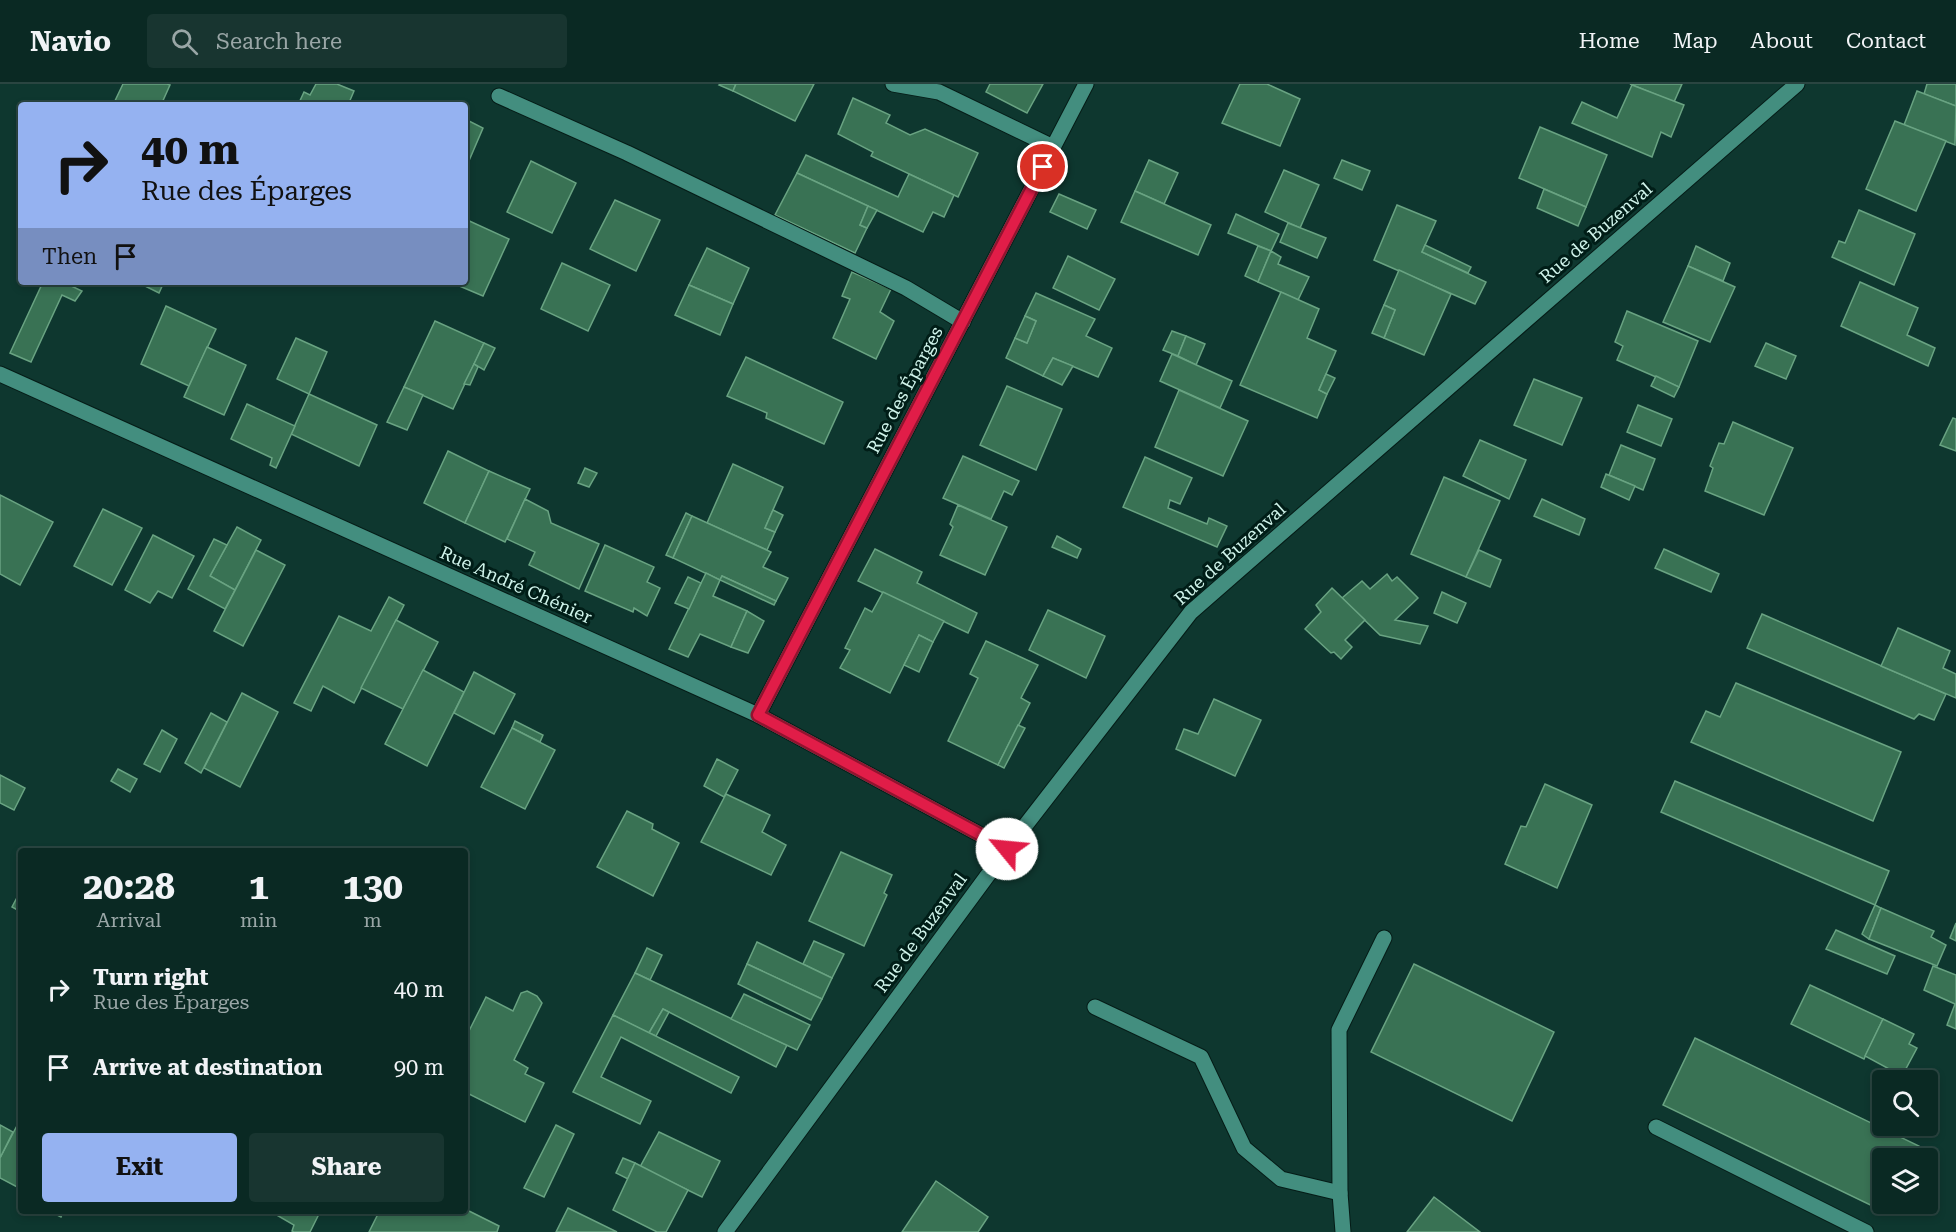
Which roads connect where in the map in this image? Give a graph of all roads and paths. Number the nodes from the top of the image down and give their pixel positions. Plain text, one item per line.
1 (893, 84) edge
2 (1086, 84) edge
3 (1797, 84) edge
4 (499, 96) dead end
5 (1053, 147) junction
6 (963, 322) junction
7 (0, 374) edge
8 (758, 715) junction
9 (1007, 849) junction
10 (1384, 939) dead end
11 (1095, 1007) dead end
12 (1656, 1127) dead end
13 (1340, 1193) junction
14 (725, 1232) edge
15 (1343, 1232) edge
16 (1866, 1232) edge

1 - 5 street
2 - 5 street, Rue des Éparges
3 - 9 street, Rue de Buzenval
4 - 6 street
5 - 6 street, Rue des Éparges
6 - 8 street, Rue des Éparges
7 - 8 street, Rue André Chénier
8 - 9 street, Rue André Chénier
9 - 14 street, Rue de Buzenval
10 - 13 street
11 - 13 street
12 - 16 street
13 - 15 street

